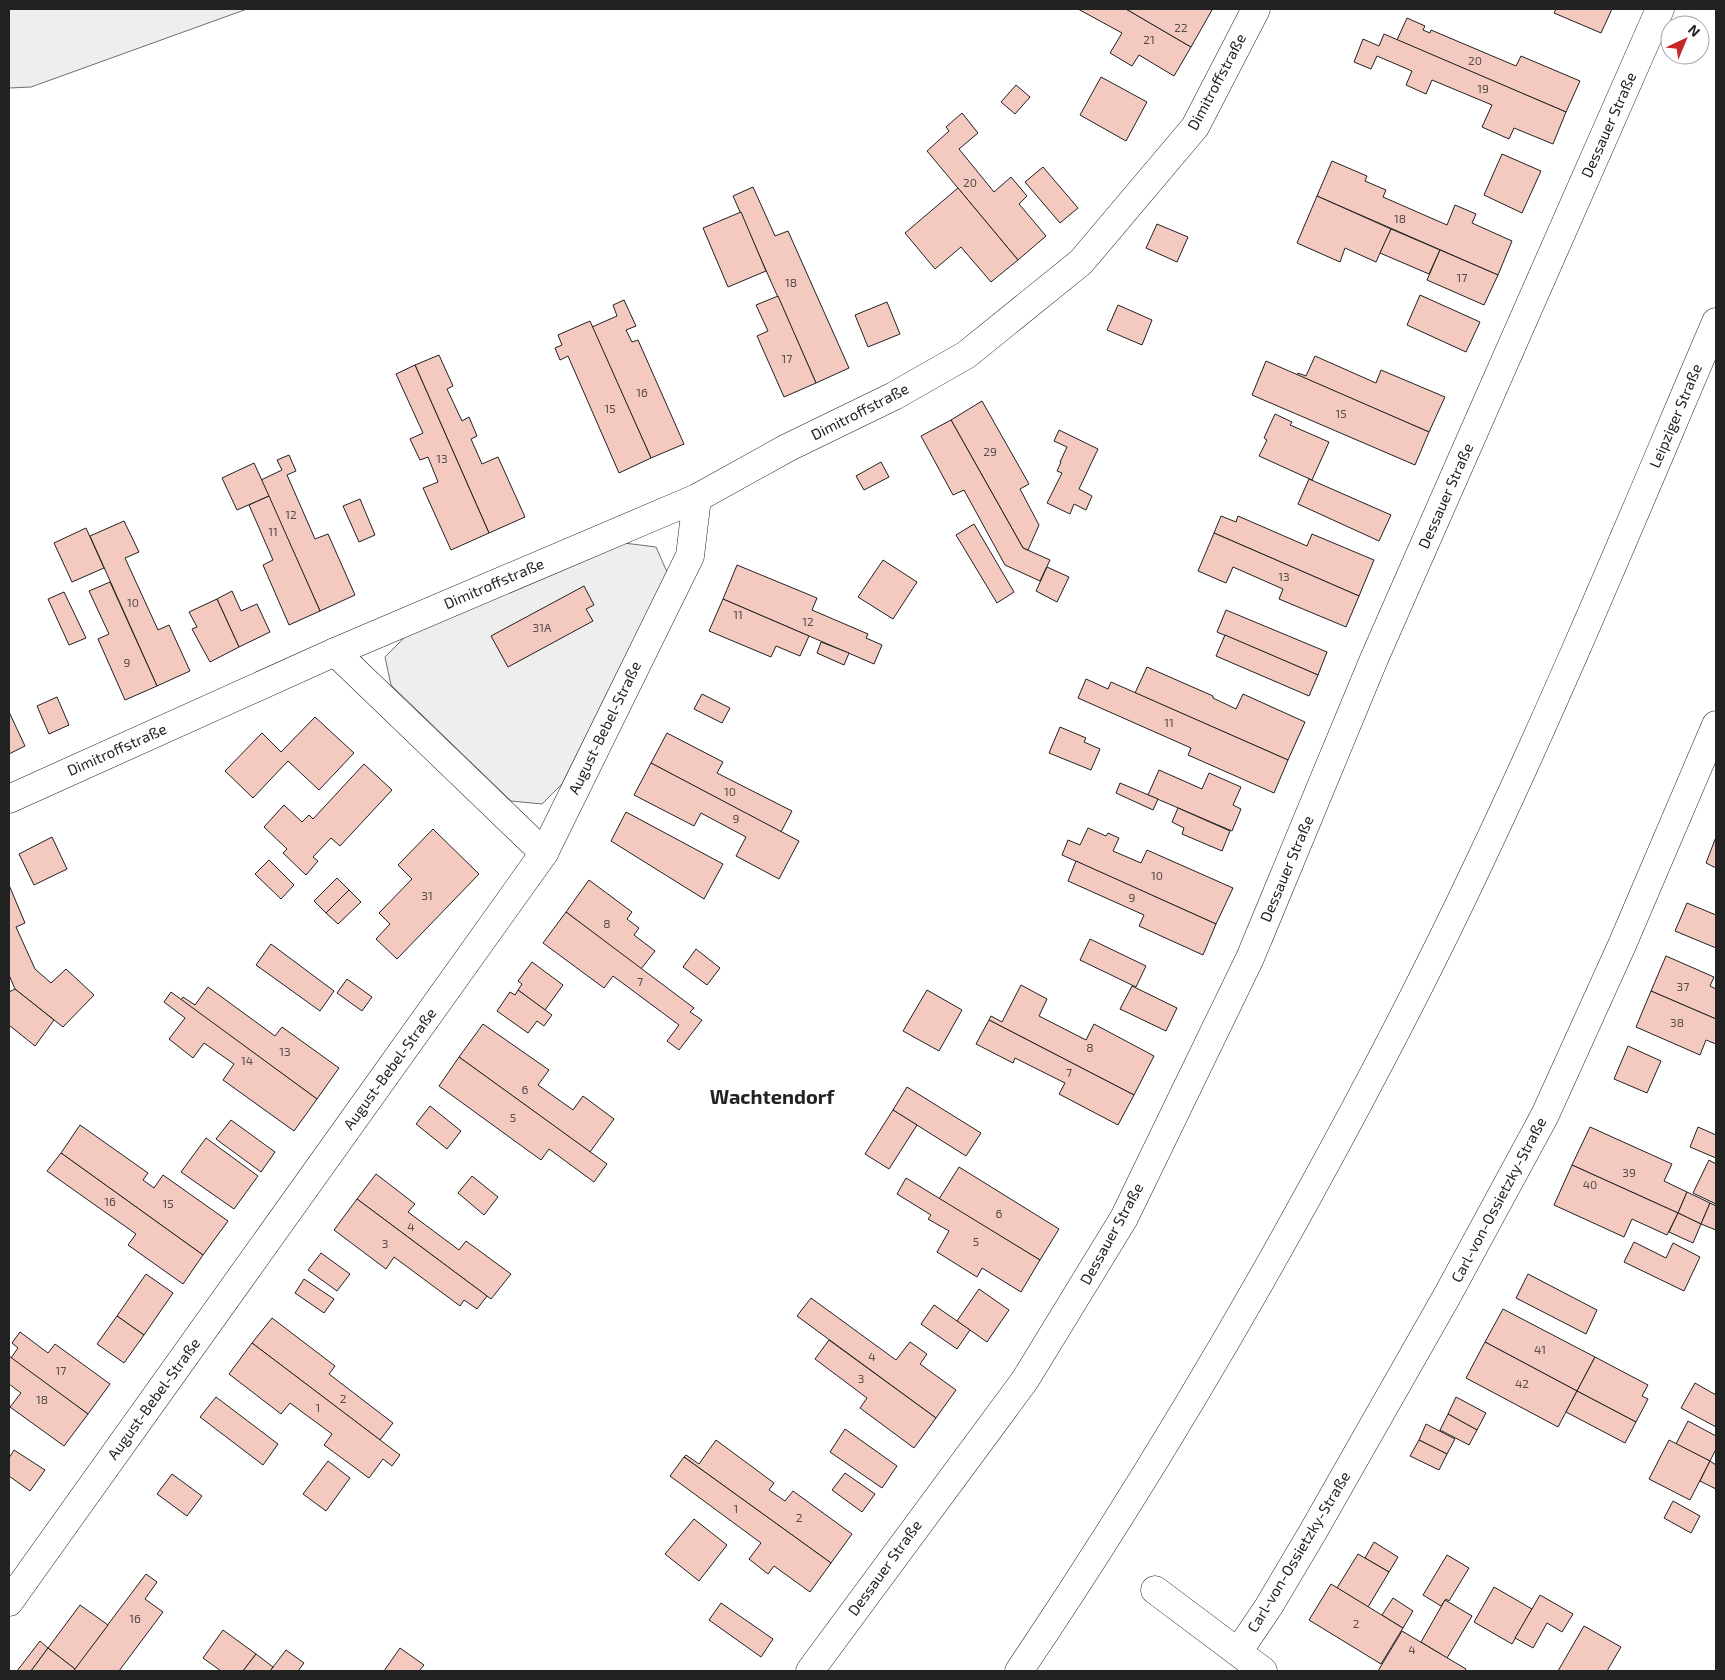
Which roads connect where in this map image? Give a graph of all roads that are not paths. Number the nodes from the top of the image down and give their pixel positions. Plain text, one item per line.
1 (1256, 9) edge
2 (1660, 9) edge
3 (1716, 322) edge
4 (697, 498) junction
5 (335, 652) junction
6 (1716, 725) edge
7 (9, 799) edge
8 (544, 853) junction
9 (1155, 1590) dead end
10 (9, 1602) edge
11 (1238, 1652) junction
12 (810, 1671) edge
13 (1019, 1671) edge
14 (1263, 1671) edge

1 - 4 street, Dimitroffstraße
2 - 12 street, Dessauer Straße
3 - 13 street, Leipziger Straße
4 - 5 street, Dimitroffstraße
4 - 8 street, August-Bebel-Straße
5 - 7 street, Dimitroffstraße
5 - 8 street
6 - 11 street, Carl-von-Ossietzky-Straße
8 - 10 street, August-Bebel-Straße
9 - 11 street
11 - 14 street

